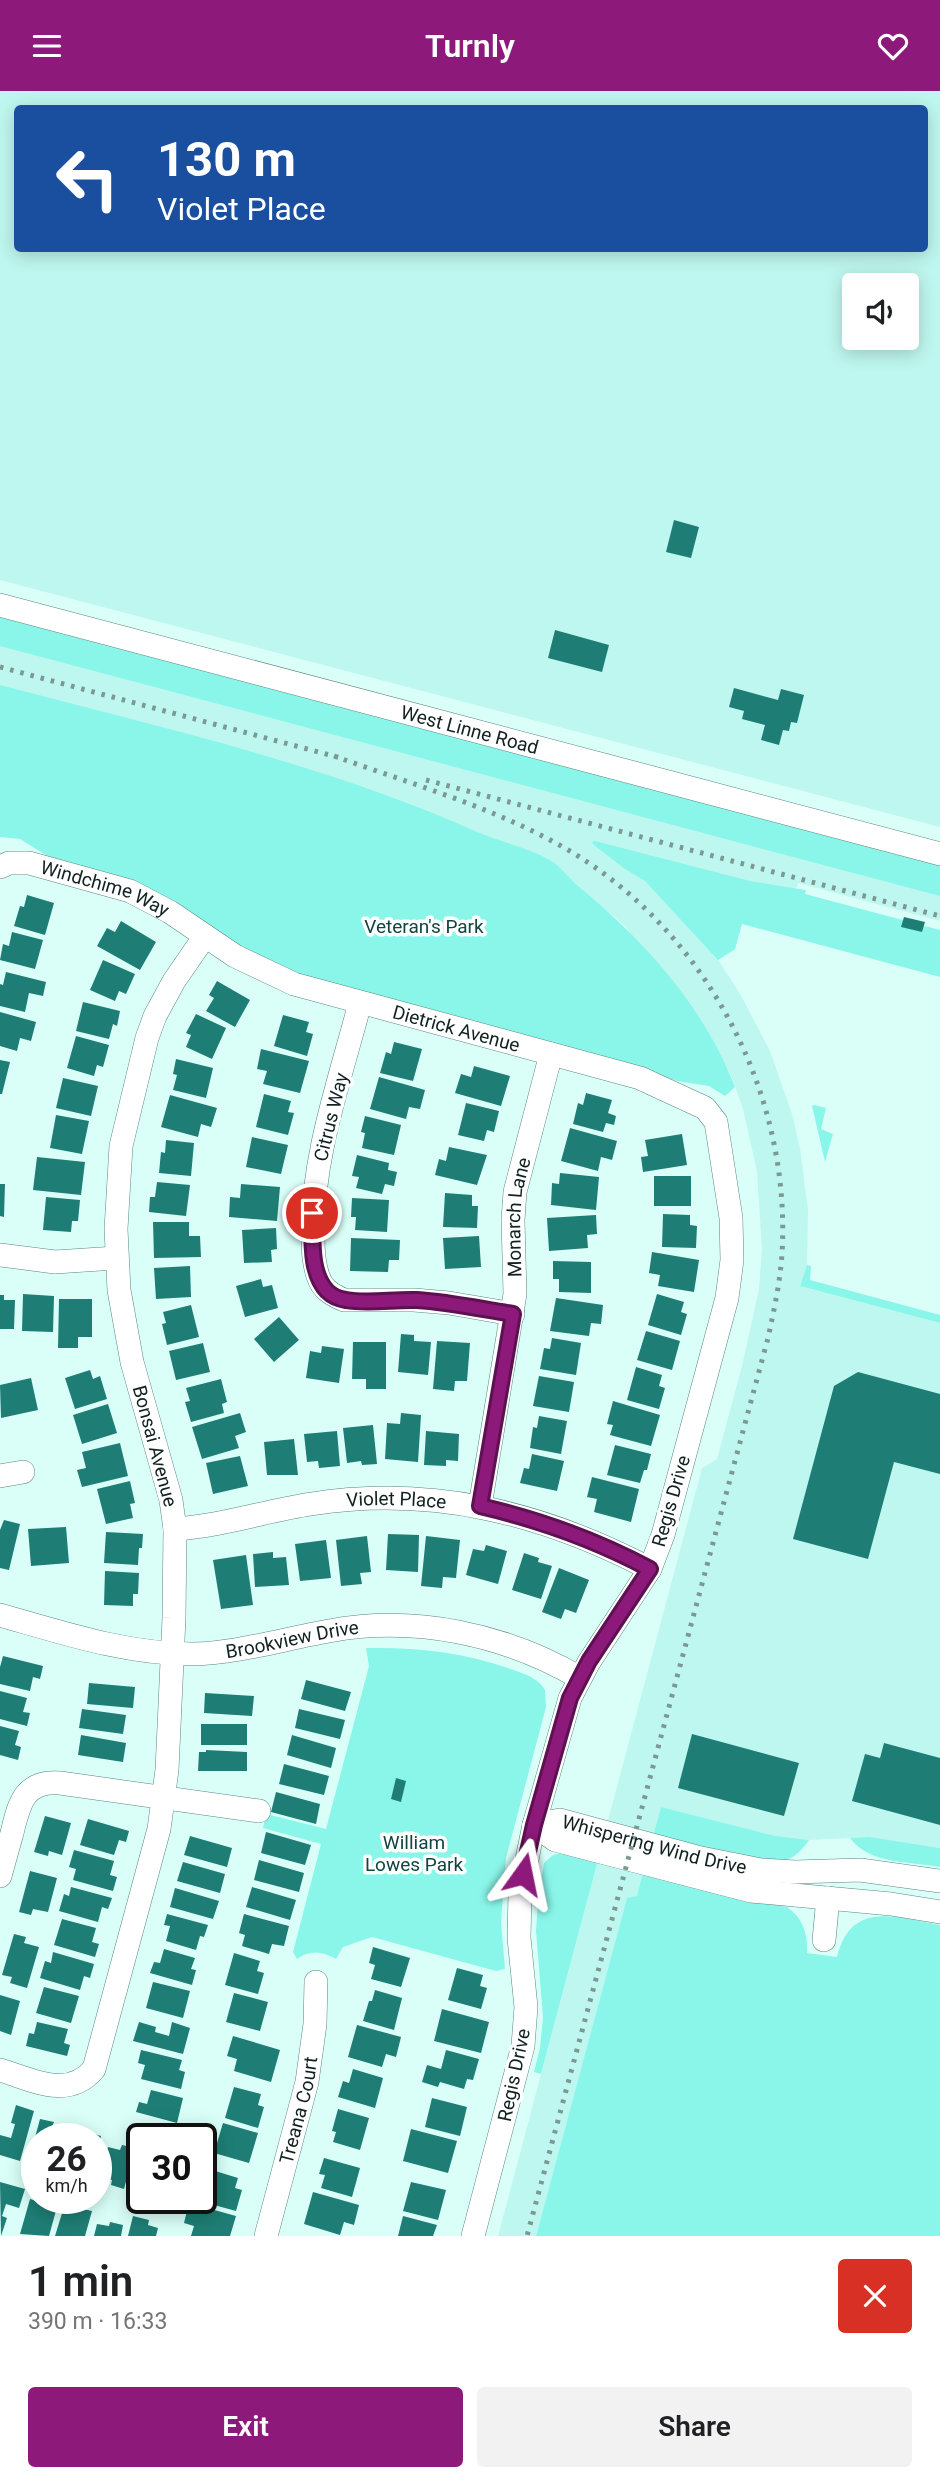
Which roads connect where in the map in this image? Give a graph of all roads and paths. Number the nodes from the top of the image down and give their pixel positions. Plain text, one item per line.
1 (0, 605) edge
2 (940, 854) edge
3 (0, 867) edge
4 (205, 936) junction
5 (360, 1003) junction
6 (551, 1054) junction
7 (711, 1114) joint
8 (0, 1255) edge
9 (116, 1258) junction
10 (513, 1314) junction
11 (23, 1472) dead end
12 (0, 1476) edge
13 (480, 1506) junction
14 (175, 1529) junction
15 (650, 1569) junction
16 (0, 1615) edge
17 (173, 1653) junction
18 (580, 1678) junction
19 (164, 1798) junction
20 (259, 1811) dead end
21 (534, 1825) junction
22 (0, 1877) edge
23 (940, 1881) edge
24 (828, 1898) junction
25 (940, 1912) edge
26 (824, 1940) dead end
27 (316, 1982) dead end
28 (0, 2070) edge
29 (266, 2236) edge
30 (473, 2236) edge

1 - 2 street, West Linne Road
3 - 4 street, Windchime Way
4 - 5 street, Dietrick Avenue
4 - 9 street, Bonsai Avenue
5 - 6 street, Dietrick Avenue
5 - 10 street, Citrus Way
6 - 7 street, Dietrick Avenue
6 - 10 street, Monarch Lane
7 - 15 street, Regis Drive
8 - 9 street
9 - 14 street, Bonsai Avenue
10 - 13 street, Monarch Lane
11 - 12 street
13 - 14 street, Violet Place
13 - 15 street, Violet Place
14 - 17 street, Bonsai Avenue
15 - 18 street, Regis Drive
16 - 17 street, Brookview Drive
17 - 18 street, Brookview Drive
17 - 19 street, Bonsai Avenue
18 - 21 street, Regis Drive
19 - 20 street
19 - 22 street
19 - 28 street, Bonsai Avenue
21 - 23 street, Whispering Wind Drive
21 - 24 street, Whispering Wind Drive
21 - 30 street, Regis Drive
24 - 25 street, Whispering Wind Drive
24 - 26 street
27 - 29 street, Treana Court

